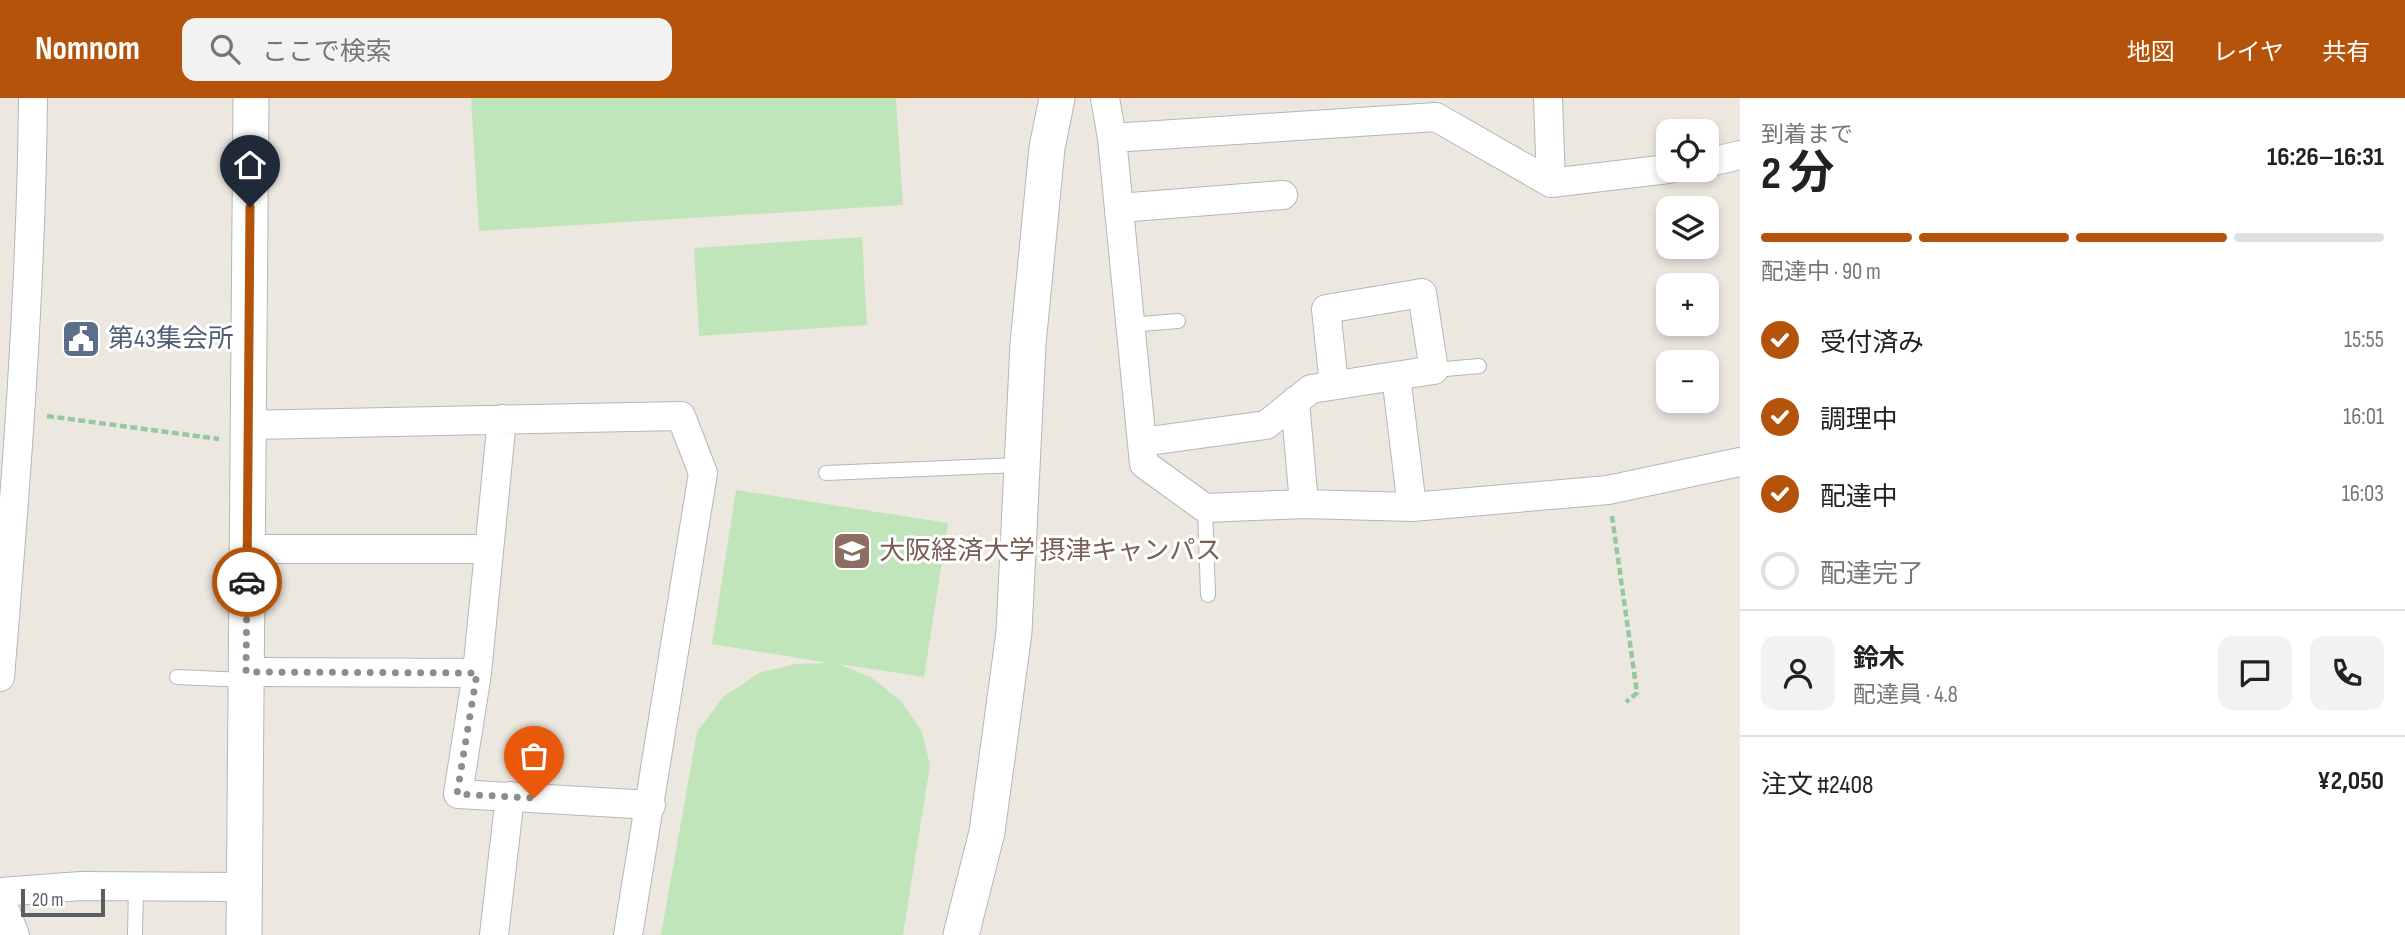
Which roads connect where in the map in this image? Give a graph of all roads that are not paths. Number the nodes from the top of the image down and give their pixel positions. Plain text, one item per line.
1 (33, 98) edge
2 (251, 98) edge
3 (1057, 98) edge
4 (1105, 98) edge
5 (1548, 98) edge
6 (1435, 108) edge
7 (1112, 138) junction
8 (1740, 155) edge
9 (1719, 160) edge
10 (1656, 170) edge
11 (1550, 183) junction
12 (1283, 195) dead end
13 (1119, 208) junction
14 (1178, 321) dead end
15 (1128, 326) junction
16 (1479, 366) dead end
17 (1434, 370) junction
18 (1396, 376) junction
19 (1334, 385) junction
20 (1295, 401) junction
21 (15, 415) edge
22 (502, 419) junction
23 (248, 434) junction
24 (1142, 442) junction
25 (1740, 461) edge
26 (1020, 464) junction
27 (826, 473) dead end
28 (1304, 504) junction
29 (1412, 507) junction
30 (1205, 508) junction
31 (248, 549) junction
32 (488, 550) junction
33 (1208, 595) dead end
34 (477, 673) junction
35 (246, 676) junction
36 (0, 677) edge
37 (177, 677) dead end
38 (510, 796) junction
39 (651, 805) junction
40 (135, 886) junction
41 (244, 887) junction
42 (0, 892) edge
43 (0, 898) edge
44 (15, 935) edge
45 (135, 935) edge
46 (244, 935) edge
47 (494, 935) edge
48 (628, 935) edge
49 (961, 935) edge

1 - 21 street
2 - 23 street
3 - 26 street
4 - 7 street
5 - 11 street
6 - 7 street
6 - 11 street
7 - 13 street
8 - 9 street
10 - 11 street
12 - 13 street
13 - 15 street
14 - 15 lane
15 - 24 street
16 - 17 lane
17 - 18 street
17 - 19 street
18 - 19 street
18 - 29 street
19 - 20 street
20 - 24 street
20 - 28 street
21 - 36 street
22 - 23 street
22 - 32 street
22 - 39 street
23 - 31 street
24 - 30 street
25 - 29 street
26 - 27 lane
26 - 49 street
28 - 29 street
28 - 30 street
30 - 33 lane
31 - 32 street
31 - 35 street
32 - 34 street
34 - 35 street
34 - 38 street
35 - 37 lane
35 - 41 street
38 - 39 street
38 - 47 street
39 - 48 street
40 - 41 street
40 - 42 street
40 - 45 lane
41 - 46 street
43 - 44 street

